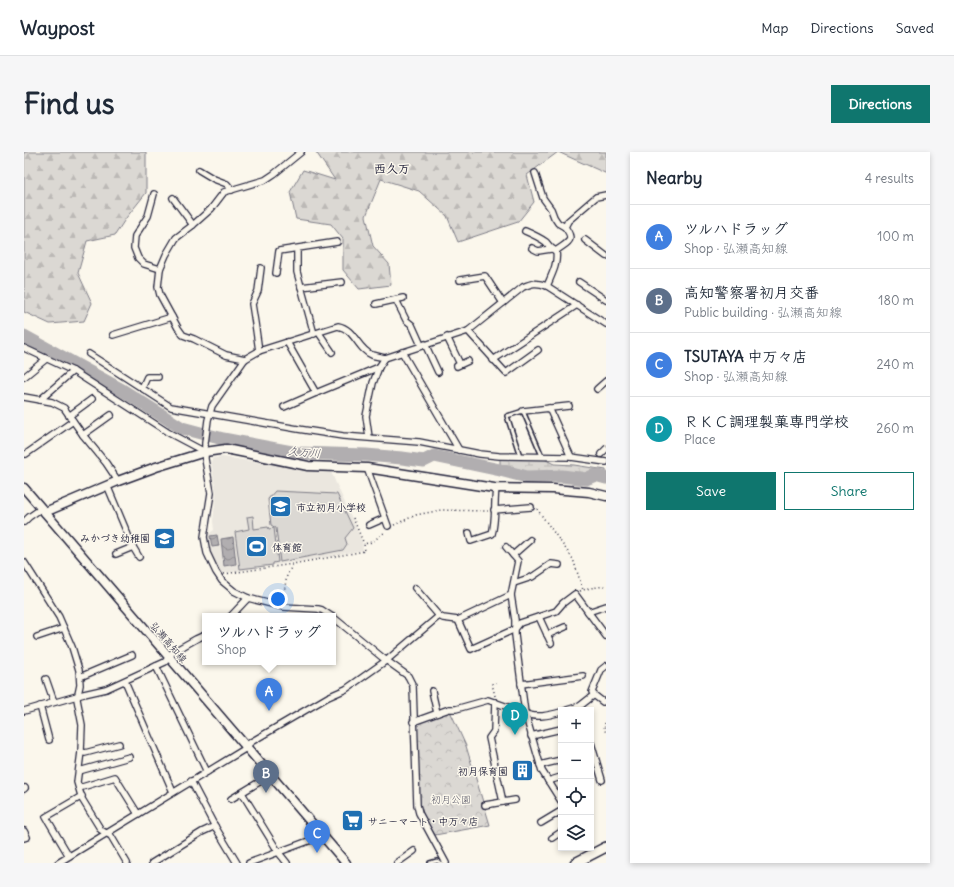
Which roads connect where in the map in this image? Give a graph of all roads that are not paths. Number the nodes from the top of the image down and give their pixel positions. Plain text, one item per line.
1 (301, 152) edge
2 (294, 154) edge
3 (199, 170) dead end
4 (535, 173) dead end
5 (232, 190) junction
6 (154, 194) dead end
7 (606, 195) edge
8 (173, 198) dead end
9 (193, 226) junction
10 (565, 227) junction
11 (525, 231) dead end
12 (585, 240) dead end
13 (337, 242) dead end
14 (532, 248) dead end
15 (297, 249) junction
16 (554, 250) junction
17 (606, 256) edge
18 (261, 268) dead end
19 (160, 269) junction
20 (276, 273) dead end
21 (460, 280) dead end
22 (342, 282) dead end
23 (579, 282) dead end
24 (547, 286) junction
25 (301, 287) junction
26 (403, 298) dead end
27 (396, 300) junction
28 (606, 300) edge
29 (503, 303) junction
30 (376, 304) dead end
31 (577, 305) junction
32 (172, 317) junction
33 (606, 324) edge
34 (468, 331) junction
35 (316, 333) junction
36 (113, 335) dead end
37 (447, 337) junction
38 (287, 342) junction
39 (423, 345) junction
40 (24, 348) edge
41 (538, 350) dead end
42 (258, 351) junction
43 (332, 352) dead end
44 (402, 352) junction
45 (89, 354) dead end
46 (385, 358) junction
47 (46, 359) junction
48 (245, 359) junction
49 (493, 360) junction
50 (468, 361) dead end
51 (379, 367) junction
52 (73, 371) junction
53 (438, 372) dead end
54 (158, 377) dead end
55 (24, 378) edge
56 (606, 381) edge
57 (142, 388) junction
58 (597, 388) dead end
59 (316, 393) junction
60 (24, 397) edge
61 (92, 399) dead end
62 (40, 400) junction
63 (569, 406) dead end
64 (284, 407) dead end
65 (549, 408) junction
66 (523, 411) junction
67 (210, 414) junction
68 (111, 415) dead end
69 (69, 416) junction
70 (73, 421) junction
71 (83, 436) junction
72 (369, 437) junction
73 (606, 449) edge
74 (459, 450) junction
75 (205, 452) junction
76 (26, 454) dead end
77 (601, 454) dead end
78 (520, 456) junction
79 (542, 456) junction
80 (571, 457) junction
81 (606, 462) edge
82 (368, 468) junction
83 (118, 481) junction
84 (107, 485) junction
85 (24, 488) edge
86 (496, 488) junction
87 (606, 496) edge
88 (534, 507) road end
89 (43, 510) junction
90 (494, 510) junction
91 (385, 518) junction
92 (24, 522) edge
93 (369, 525) dead end
94 (390, 527) road end
95 (469, 533) dead end
96 (530, 540) dead end
97 (133, 547) junction
98 (506, 547) dead end
99 (116, 554) dead end
100 (513, 555) junction
101 (139, 558) dead end
102 (24, 562) edge
103 (559, 566) dead end
104 (514, 582) junction
105 (415, 588) dead end
106 (511, 595) junction
107 (248, 598) junction
108 (606, 606) edge
109 (588, 612) junction
110 (234, 613) edge
111 (326, 613) edge
112 (439, 616) junction
113 (539, 617) junction
114 (336, 620) edge
115 (458, 620) junction
116 (565, 627) dead end
117 (64, 628) junction
118 (515, 629) junction
119 (548, 635) junction
120 (202, 636) edge
121 (606, 636) edge
122 (37, 637) dead end
123 (551, 643) dead end
124 (132, 655) dead end
125 (169, 657) junction
126 (387, 660) junction
127 (156, 666) junction
128 (606, 666) edge
129 (583, 676) dead end
130 (80, 677) junction
131 (46, 679) dead end
132 (125, 681) junction
133 (522, 684) junction
134 (432, 690) dead end
135 (78, 695) junction
136 (594, 695) junction
137 (54, 702) junction
138 (495, 702) junction
139 (606, 702) edge
140 (40, 706) junction
141 (582, 707) edge
142 (24, 711) edge
143 (438, 713) junction
144 (525, 713) junction
145 (558, 713) edge
146 (413, 722) junction
147 (558, 730) edge
148 (531, 736) junction
149 (49, 740) dead end
150 (119, 744) dead end
151 (246, 747) junction
152 (81, 752) junction
153 (594, 753) edge
154 (129, 757) dead end
155 (558, 761) edge
156 (540, 765) junction
157 (79, 771) junction
158 (207, 772) junction
159 (271, 775) junction
160 (558, 778) edge
161 (602, 780) dead end
162 (548, 781) junction
163 (191, 782) junction
164 (79, 788) junction
165 (173, 792) junction
166 (242, 793) junction
167 (82, 796) junction
168 (558, 796) edge
169 (231, 799) dead end
170 (515, 800) dead end
171 (503, 802) junction
172 (486, 805) dead end
173 (558, 813) edge
174 (138, 814) junction
175 (541, 824) dead end
176 (215, 826) junction
177 (24, 831) edge
178 (107, 833) junction
179 (558, 834) edge
180 (322, 836) junction
181 (24, 838) edge
182 (552, 838) dead end
183 (606, 847) edge
184 (594, 850) edge
185 (591, 851) edge
186 (414, 852) dead end
187 (279, 853) junction
188 (69, 856) junction
189 (58, 863) edge
190 (127, 863) edge
191 (152, 863) edge
192 (238, 863) edge
193 (249, 863) edge
194 (288, 863) edge
195 (346, 863) edge
196 (397, 863) edge
197 (430, 863) edge
198 (441, 863) edge
199 (446, 863) edge
200 (575, 863) edge

1 - 2 street
2 - 5 street
3 - 5 street
4 - 10 street
5 - 9 street
6 - 19 street
7 - 10 street
8 - 9 street
9 - 19 street
10 - 16 street
11 - 16 street
12 - 17 street
13 - 15 street
14 - 16 street
15 - 20 street
15 - 25 street
16 - 24 street
18 - 42 street
19 - 32 street
21 - 29 street
22 - 25 street
23 - 28 street
24 - 29 street
24 - 31 street
25 - 35 street
26 - 27 street
27 - 30 street
27 - 39 street
29 - 34 street
31 - 33 street
31 - 49 street
32 - 36 street
32 - 48 street
34 - 37 street
34 - 49 street
35 - 38 street
35 - 43 street
35 - 46 street
37 - 39 street
37 - 50 street
38 - 42 street
38 - 59 street
39 - 44 street
39 - 53 street
40 - 47 street
41 - 49 street
42 - 48 street
44 - 46 street
44 - 74 street
45 - 57 street
46 - 51 street
47 - 52 street
47 - 55 street
48 - 67 street
51 - 59 street
51 - 72 street
52 - 62 street
52 - 75 street
54 - 57 street
56 - 58 street
57 - 67 street
59 - 64 street
60 - 62 street
61 - 69 street
62 - 69 street
63 - 65 street
65 - 66 street
65 - 80 street
66 - 78 lane
66 - 79 lane
67 - 72 street
67 - 75 street
68 - 71 street
69 - 70 street
70 - 71 street
70 - 76 street
71 - 83 street
72 - 74 street
73 - 77 street
74 - 78 street
75 - 82 street
75 - 83 street
75 - 107 street
78 - 79 street
79 - 80 street
80 - 81 street
82 - 86 street
82 - 91 street
83 - 84 street
84 - 89 street
84 - 97 street
85 - 89 street, 弘瀬高知線
86 - 87 street
86 - 90 street
88 - 90 street
89 - 92 street
89 - 125 street, 弘瀬高知線
90 - 95 street
91 - 93 street
91 - 94 street
96 - 100 street
97 - 99 street
97 - 101 street
98 - 100 street
100 - 104 street
102 - 117 street
103 - 104 street
104 - 106 street
105 - 112 street
106 - 115 street
106 - 118 street
107 - 110 street
107 - 111 street
108 - 109 street
109 - 113 street
109 - 121 street
112 - 115 street
112 - 126 street
113 - 118 street
113 - 119 street
114 - 126 street
115 - 118 street
116 - 119 street
117 - 122 street
117 - 130 street
118 - 133 street
119 - 123 street
120 - 125 street
124 - 130 street
125 - 127 street
125 - 151 street, 弘瀬高知線
126 - 146 street
126 - 151 street
127 - 132 street
127 - 158 street
128 - 136 street
129 - 133 street
130 - 135 street
131 - 137 street
132 - 135 street
132 - 165 street
133 - 144 street
134 - 143 street
135 - 137 street
135 - 152 street
136 - 139 street
136 - 141 street
137 - 140 street
138 - 143 street
138 - 144 street
138 - 171 street
140 - 142 street
140 - 149 street
143 - 146 street
144 - 145 street
144 - 148 street
146 - 199 street
147 - 148 street
148 - 156 street
150 - 152 street
151 - 158 street
151 - 159 street, 弘瀬高知線
152 - 157 street
153 - 161 street
154 - 157 street
155 - 156 street
156 - 162 street
157 - 164 street
158 - 163 street
159 - 166 street
159 - 180 street, 弘瀬高知線
160 - 162 street
162 - 168 street
163 - 165 street
163 - 176 street
164 - 167 street
164 - 174 street
165 - 174 street
166 - 169 street
166 - 187 street
167 - 178 street
167 - 188 street
170 - 171 street
171 - 172 street
173 - 175 street
174 - 178 street
176 - 191 street
176 - 192 street
177 - 181 street
178 - 188 street
178 - 190 street
179 - 182 street
180 - 187 street
180 - 195 street, 弘瀬高知線
183 - 184 main road
185 - 200 main road
186 - 196 street
187 - 193 street
187 - 194 street
188 - 189 street
197 - 198 lane

